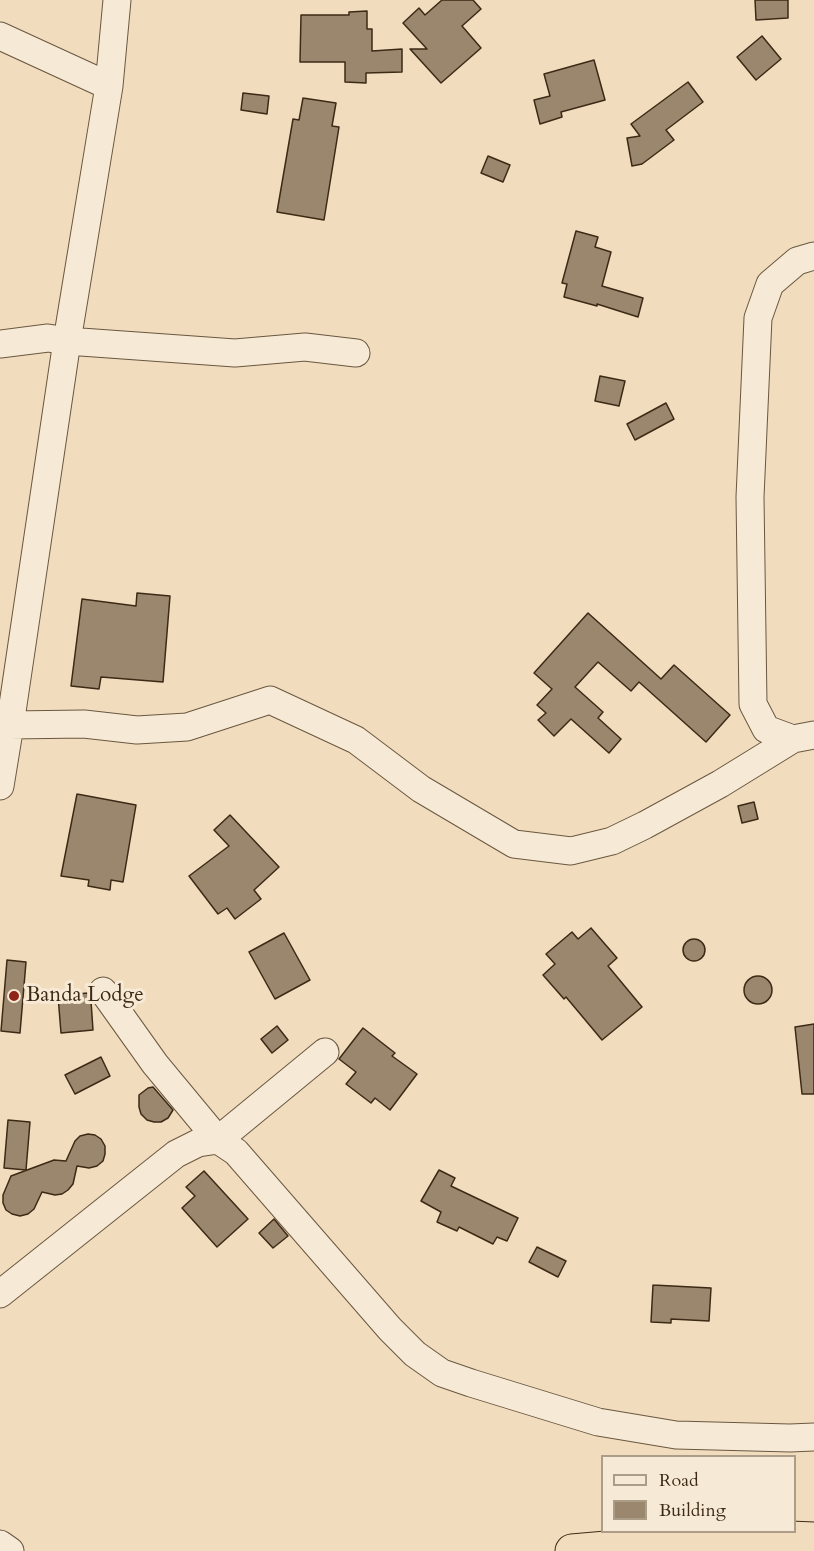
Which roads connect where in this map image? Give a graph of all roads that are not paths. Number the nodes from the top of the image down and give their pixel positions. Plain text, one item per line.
1 (117, 0) edge
2 (0, 36) edge
3 (109, 86) junction
4 (814, 256) edge
5 (67, 341) junction
6 (0, 344) edge
7 (356, 353) dead end
8 (10, 725) junction
9 (804, 737) edge
10 (0, 786) edge
11 (103, 991) dead end
12 (326, 1052) dead end
13 (218, 1140) junction
14 (0, 1294) edge
15 (814, 1437) edge
16 (814, 1539) edge
17 (0, 1544) edge
18 (10, 1551) edge
19 (572, 1551) edge

1 - 3 street
2 - 3 street
3 - 5 street
4 - 9 street
5 - 6 street
5 - 7 street
5 - 8 street
8 - 9 street
8 - 10 street
11 - 13 street
12 - 13 street
13 - 14 street
13 - 15 street
16 - 19 highway
17 - 18 street

